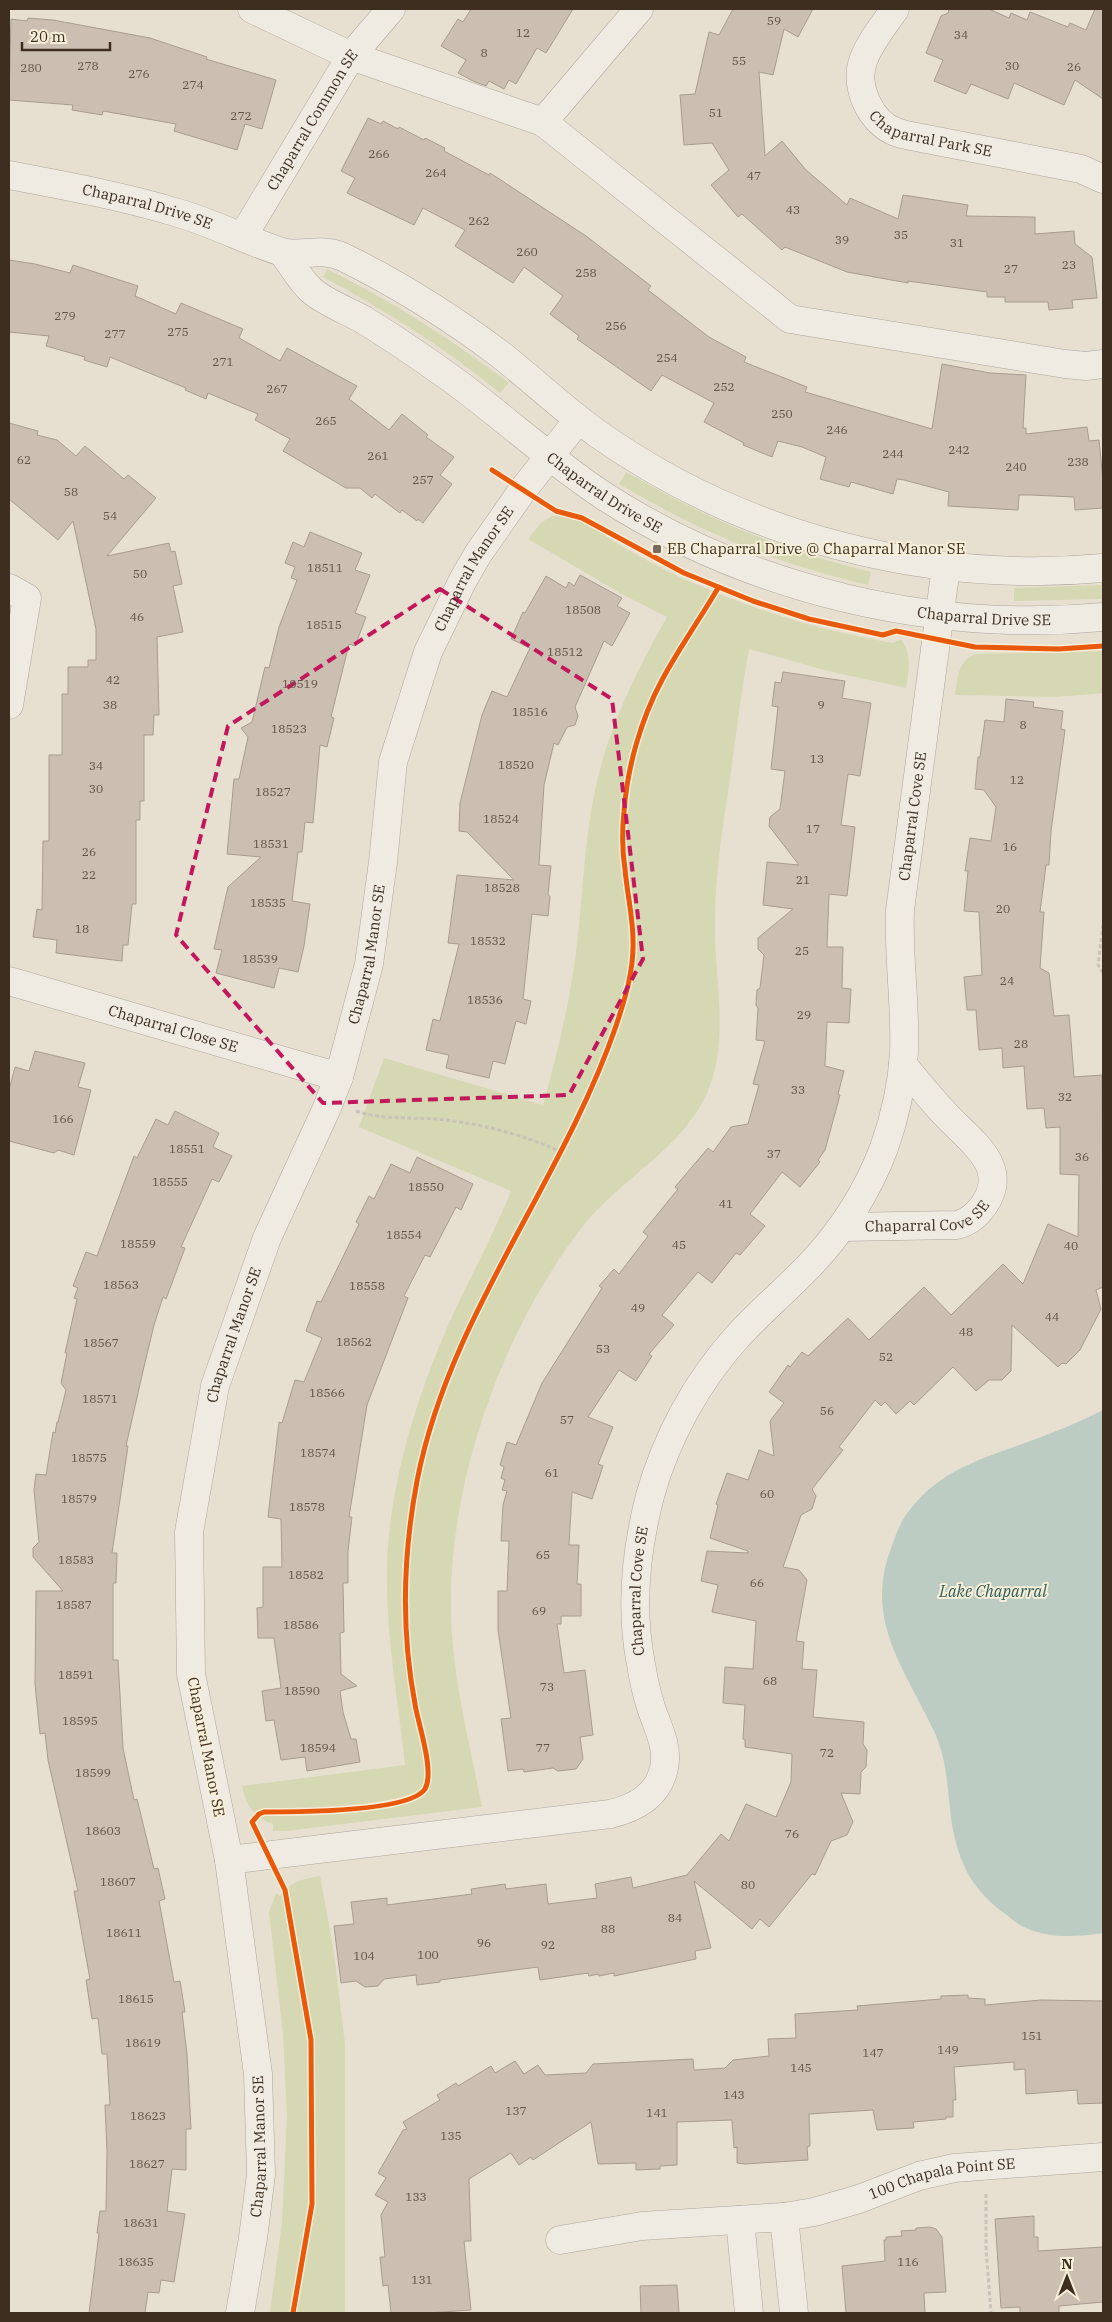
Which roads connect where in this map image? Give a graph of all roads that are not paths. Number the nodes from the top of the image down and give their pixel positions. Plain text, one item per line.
1 (252, 9) edge
2 (390, 9) edge
3 (639, 9) edge
4 (895, 9) edge
5 (351, 56) junction
6 (543, 122) junction
7 (9, 175) edge
8 (1103, 179) edge
9 (243, 236) junction
10 (283, 253) junction
11 (1103, 364) edge
12 (578, 420) junction
13 (548, 457) junction
14 (946, 567) junction
15 (1103, 568) edge
16 (9, 588) edge
17 (940, 615) junction
18 (1103, 617) edge
19 (9, 705) edge
20 (9, 981) edge
21 (903, 1066) junction
22 (339, 1077) junction
23 (842, 1227) junction
24 (229, 1860) junction
25 (1103, 2158) edge
26 (784, 2217) junction
27 (740, 2220) junction
28 (560, 2240) dead end
29 (240, 2313) edge
30 (749, 2313) edge
31 (794, 2313) edge

1 - 5 street
2 - 5 street, Chaparral Common SE
3 - 6 street
4 - 8 street, Chaparral Park SE
5 - 6 street
5 - 9 street, Chaparral Common SE
6 - 11 street
7 - 9 street, Chaparral Drive SE
9 - 10 street, Chaparral Drive SE
10 - 12 street, Chaparral Drive SE
10 - 13 street, Chaparral Drive SE
12 - 13 street, Chaparral Manor SE
12 - 14 street, Chaparral Drive SE
13 - 17 street, Chaparral Drive SE
13 - 22 street, Chaparral Manor SE
14 - 15 street, Chaparral Drive SE
14 - 17 street, Chaparral Cove SE
16 - 19 street
17 - 18 street, Chaparral Drive SE
17 - 21 street, Chaparral Cove SE
20 - 22 street, Chaparral Close SE
21 - 23 street, Chaparral Cove SE
21 - 23 street, Chaparral Cove SE
22 - 24 street, Chaparral Manor SE
23 - 24 street, Chaparral Cove SE
24 - 29 street, Chaparral Manor SE
25 - 26 street, 100 Chapala Point SE
26 - 27 street, 100 Chapala Point SE
26 - 31 street
27 - 28 street, 100 Chapala Point SE
27 - 30 street

